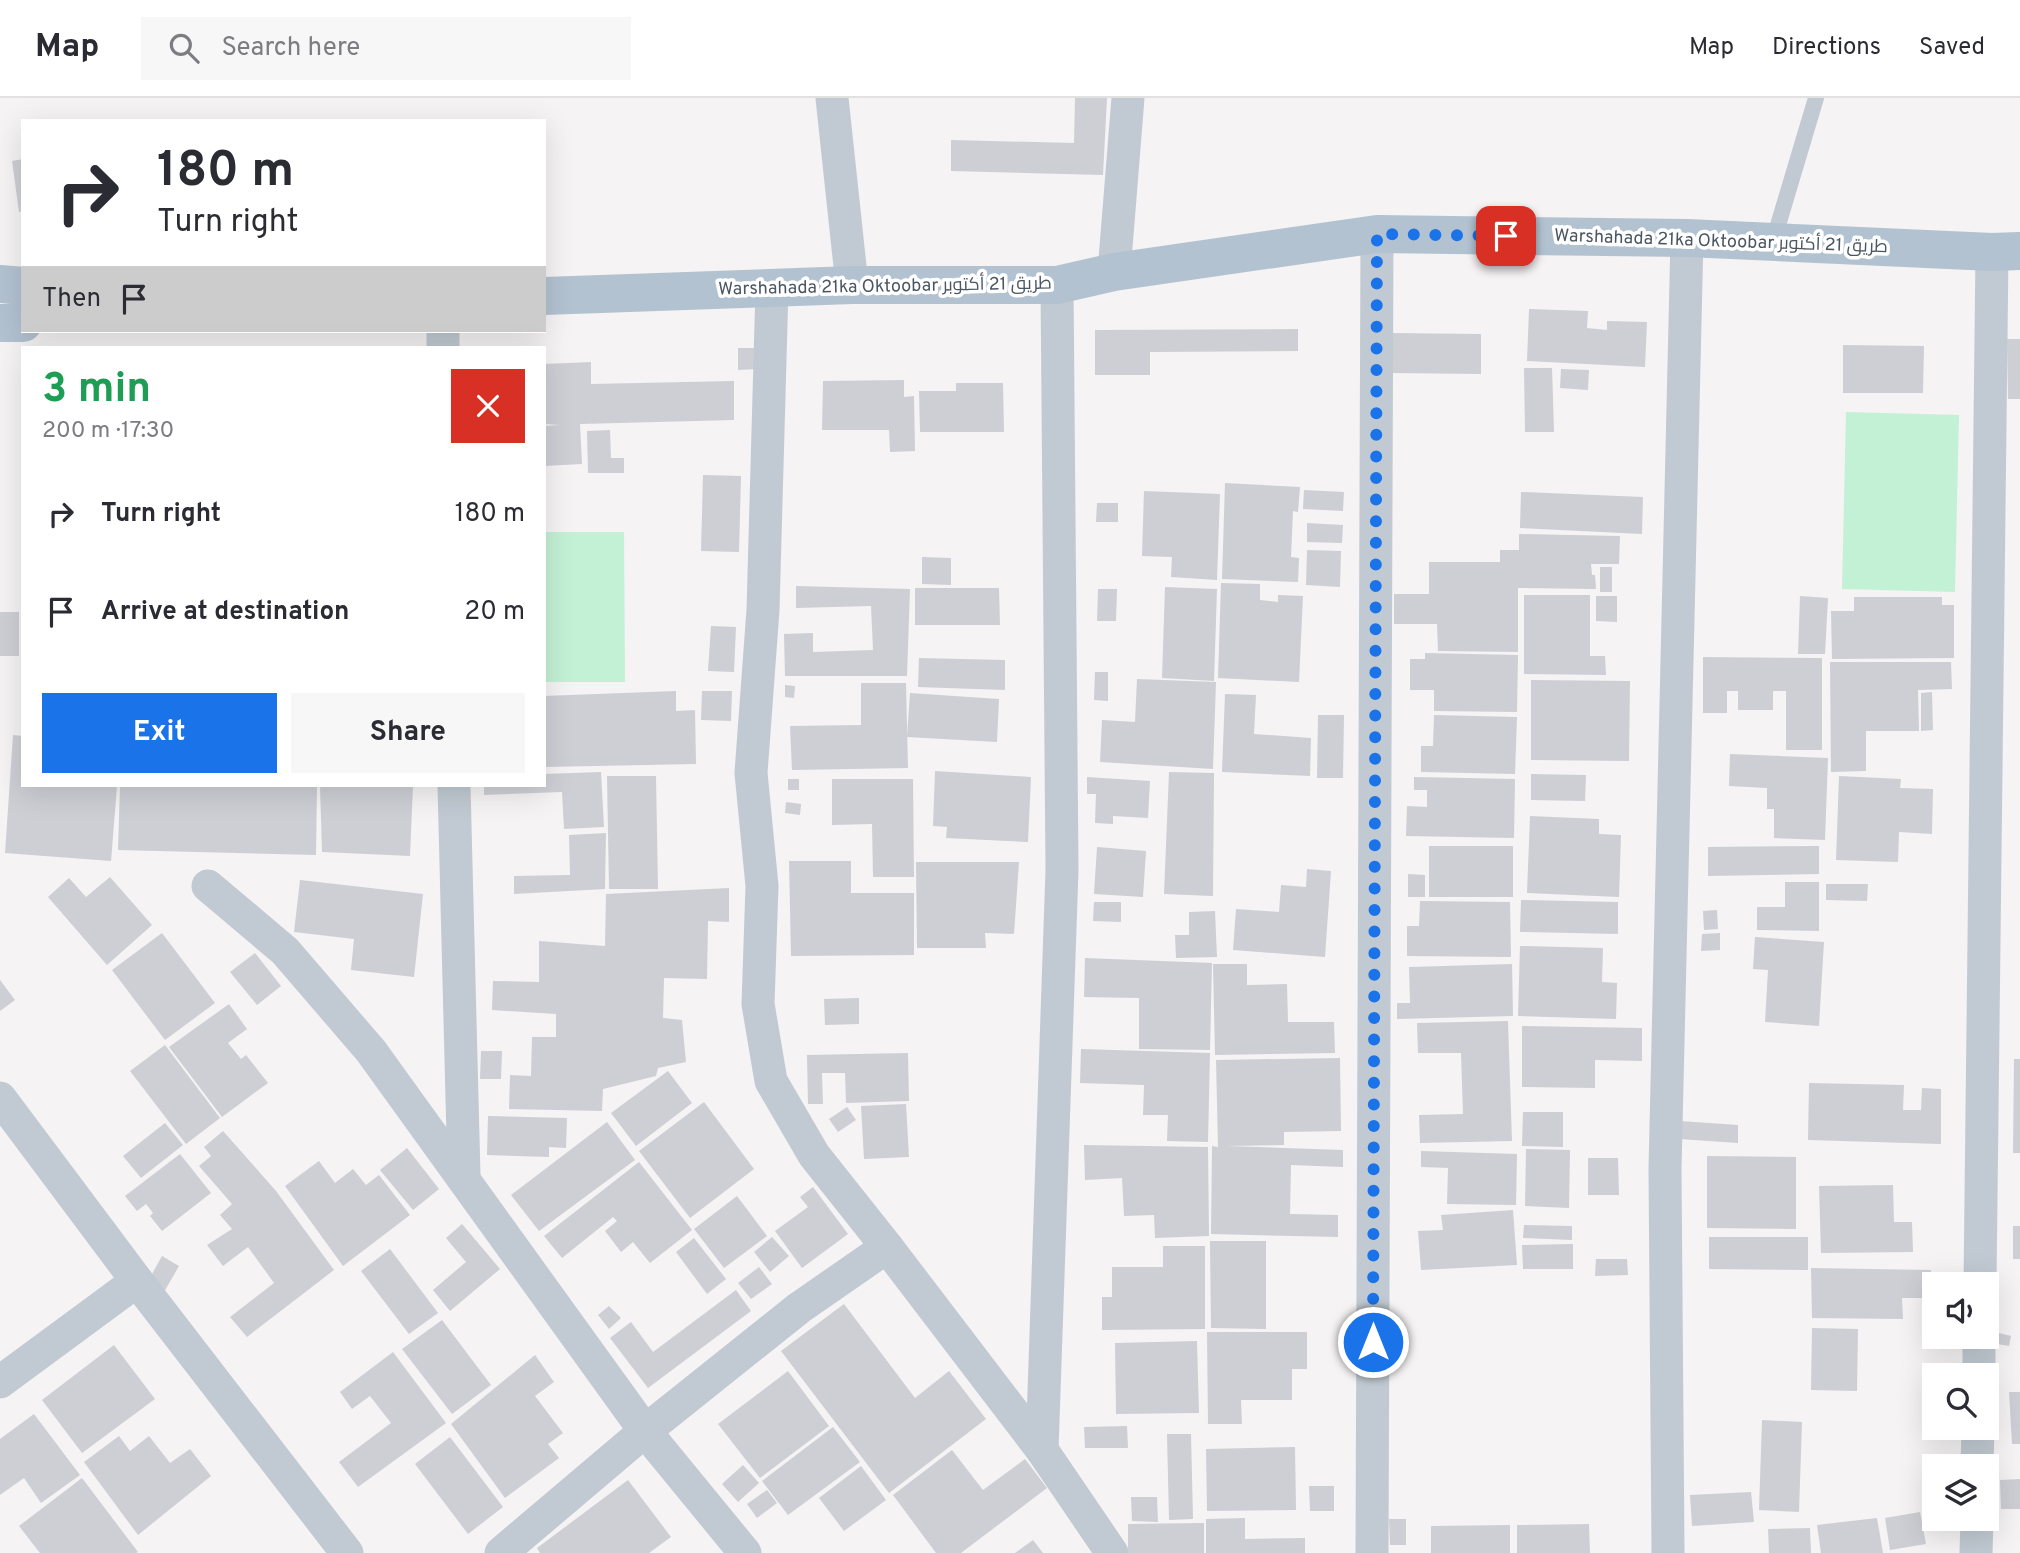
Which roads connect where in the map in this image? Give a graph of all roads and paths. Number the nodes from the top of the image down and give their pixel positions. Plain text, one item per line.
1 (832, 98) edge
2 (1128, 98) edge
3 (1816, 98) edge
4 (1377, 234) junction
5 (1687, 238) junction
6 (1773, 242) junction
7 (2006, 251) edge
8 (1114, 272) junction
9 (0, 284) edge
10 (852, 285) junction
11 (1057, 285) junction
12 (21, 286) edge
13 (772, 288) junction
14 (546, 296) edge
15 (0, 323) edge
16 (21, 323) edge
17 (454, 787) edge
18 (208, 886) dead end
19 (0, 1098) edge
20 (464, 1177) junction
21 (887, 1247) junction
22 (1980, 1272) edge
23 (137, 1280) junction
24 (0, 1382) edge
25 (645, 1431) junction
26 (1042, 1450) junction
27 (1977, 1531) edge
28 (347, 1553) edge
29 (501, 1553) edge
30 (745, 1553) edge
31 (1112, 1553) edge
32 (1372, 1553) edge
33 (1668, 1553) edge
34 (1976, 1553) edge

1 - 10 street
2 - 8 street
3 - 6 lane
4 - 5 main road, Warshahada 21ka Oktoobar طريق 21 أكتوبر
4 - 8 main road, Warshahada 21ka Oktoobar طريق 21 أكتوبر
4 - 32 street
5 - 6 main road, Warshahada 21ka Oktoobar طريق 21 أكتوبر
5 - 33 street
6 - 7 main road, Warshahada 21ka Oktoobar طريق 21 أكتوبر
7 - 22 street
8 - 11 main road, Warshahada 21ka Oktoobar طريق 21 أكتوبر
9 - 12 main road
10 - 11 main road, Warshahada 21ka Oktoobar طريق 21 أكتوبر
10 - 13 main road, Warshahada 21ka Oktoobar طريق 21 أكتوبر
11 - 26 street
13 - 14 main road, Warshahada 21ka Oktoobar طريق 21 أكتوبر
13 - 21 street
15 - 16 main road
17 - 20 street
18 - 20 street
19 - 23 street
20 - 25 street
21 - 25 street
21 - 26 street
23 - 24 street
23 - 28 street
25 - 29 street
25 - 30 street
26 - 31 street
27 - 34 street

